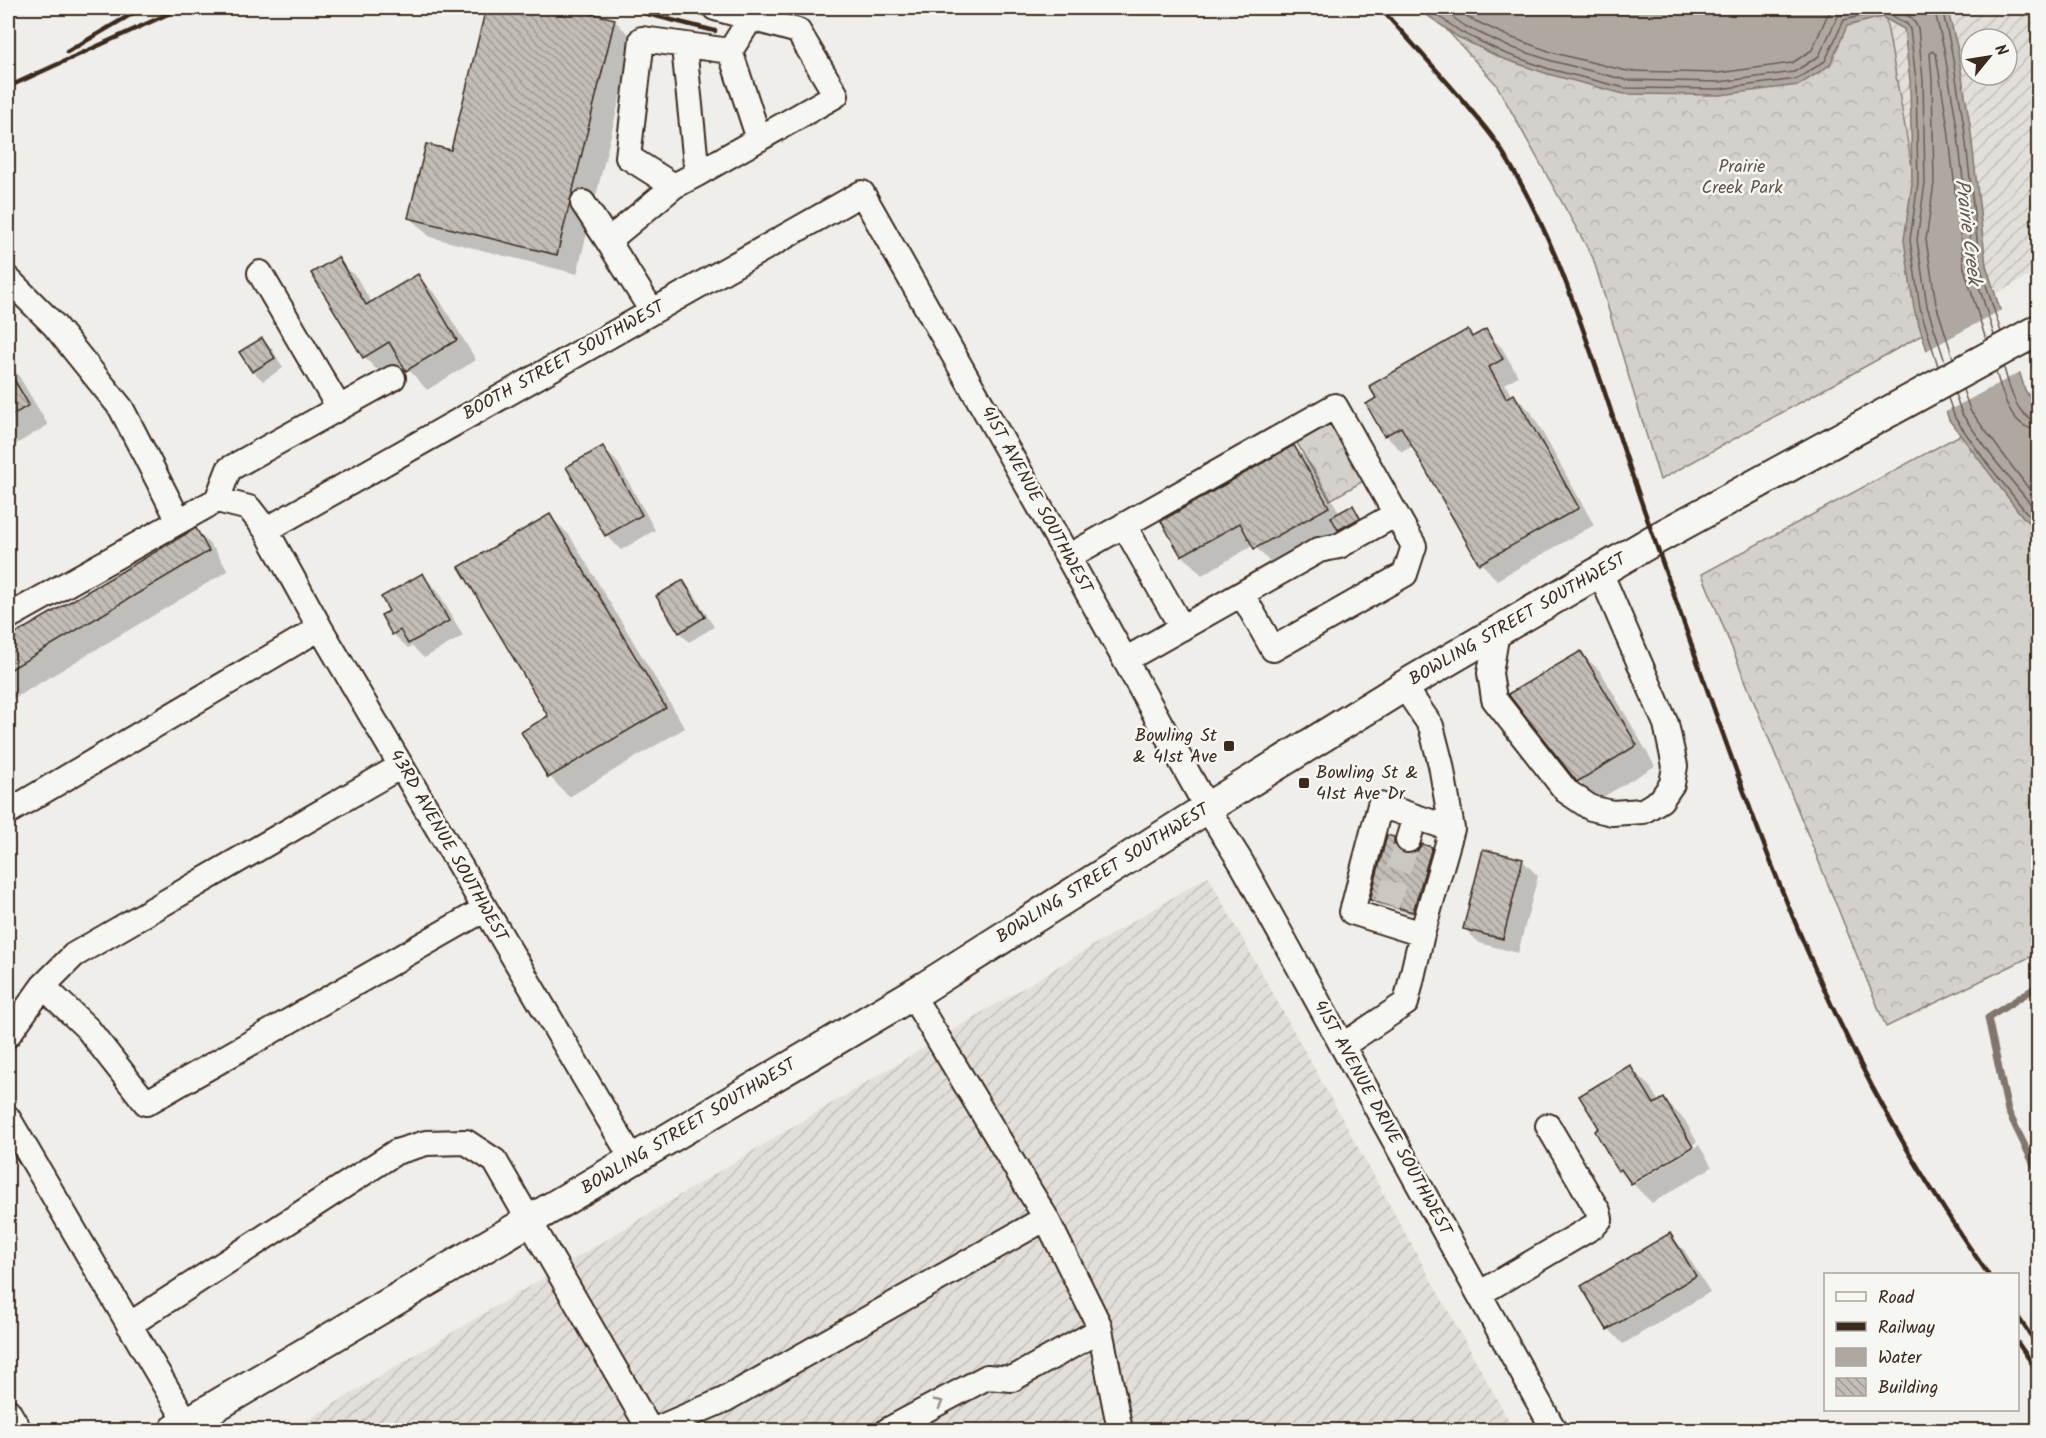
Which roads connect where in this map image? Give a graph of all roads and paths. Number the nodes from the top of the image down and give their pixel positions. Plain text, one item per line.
1 (715, 8) edge
2 (751, 18) junction
3 (684, 47) junction
4 (730, 51) junction
5 (759, 139) junction
6 (697, 174) junction
7 (674, 186) junction
8 (862, 193) joint
9 (583, 203) dead end
10 (608, 241) junction
11 (260, 273) dead end
12 (8, 279) edge
13 (652, 311) junction
14 (2038, 330) edge
15 (393, 378) dead end
16 (339, 408) junction
17 (216, 500) junction
18 (1396, 514) junction
19 (179, 521) junction
20 (1124, 525) junction
21 (266, 530) junction
22 (1068, 557) junction
23 (1600, 572) junction
24 (1242, 594) junction
25 (8, 617) edge
26 (320, 628) junction
27 (1182, 628) junction
28 (1497, 632) junction
29 (1125, 660) junction
30 (1404, 686) junction
31 (401, 766) junction
32 (1207, 808) junction
33 (8, 812) edge
34 (1415, 817) junction
35 (1452, 829) junction
36 (1408, 840) tunnel mouth
37 (485, 909) junction
38 (1422, 934) junction
39 (43, 986) junction
40 (912, 994) junction
41 (8, 1035) edge
42 (1342, 1046) junction
43 (8, 1118) edge
44 (1548, 1126) dead end
45 (633, 1160) junction
46 (1046, 1218) junction
47 (530, 1222) junction
48 (1479, 1294) junction
49 (129, 1325) junction
50 (1100, 1330) junction
51 (8, 1411) edge
52 (181, 1427) edge
53 (19, 1431) edge
54 (652, 1431) edge
55 (888, 1431) edge
56 (1120, 1431) edge
57 (1554, 1431) edge

1 - 2 street
2 - 4 street
2 - 5 street
3 - 4 street
3 - 6 street
3 - 7 street
4 - 5 street
5 - 6 street
6 - 7 street
7 - 10 street
8 - 13 street, BOOTH STREET SOUTHWEST
8 - 22 street, 41ST AVENUE SOUTHWEST
9 - 10 street
10 - 13 street
11 - 16 street
12 - 19 street
13 - 21 street, BOOTH STREET SOUTHWEST
14 - 23 main road, BOWLING STREET SOUTHWEST
15 - 16 street
16 - 17 street
17 - 19 street
17 - 21 street, 43RD AVENUE SOUTHWEST
18 - 20 street
18 - 24 street
18 - 24 street
19 - 25 street
20 - 22 street
20 - 27 street
21 - 26 street, 43RD AVENUE SOUTHWEST
22 - 29 street, 41ST AVENUE SOUTHWEST
23 - 28 main road, BOWLING STREET SOUTHWEST
23 - 28 street
24 - 27 street
26 - 31 street, 43RD AVENUE SOUTHWEST
26 - 33 street
27 - 29 street
28 - 30 main road, BOWLING STREET SOUTHWEST
29 - 32 street, 41ST AVENUE SOUTHWEST
30 - 32 main road, BOWLING STREET SOUTHWEST
30 - 35 street
31 - 37 street, 43RD AVENUE SOUTHWEST
31 - 39 street
32 - 40 main road, BOWLING STREET SOUTHWEST
32 - 42 street, 41ST AVENUE DRIVE SOUTHWEST
34 - 35 street
34 - 36 street
34 - 38 street
35 - 38 street
37 - 39 street
37 - 45 street, 43RD AVENUE SOUTHWEST
38 - 42 street
39 - 41 street
40 - 45 main road, BOWLING STREET SOUTHWEST
40 - 46 street
42 - 48 street, 41ST AVENUE DRIVE SOUTHWEST
43 - 49 street
44 - 48 street
45 - 47 main road, BOWLING STREET SOUTHWEST
46 - 50 street
46 - 54 street
47 - 49 street
47 - 52 main road, BOWLING STREET SOUTHWEST
47 - 54 street
48 - 57 street, 41ST AVENUE DRIVE SOUTHWEST
49 - 52 street
55 -> 50 street
50 - 56 street
51 - 53 street

